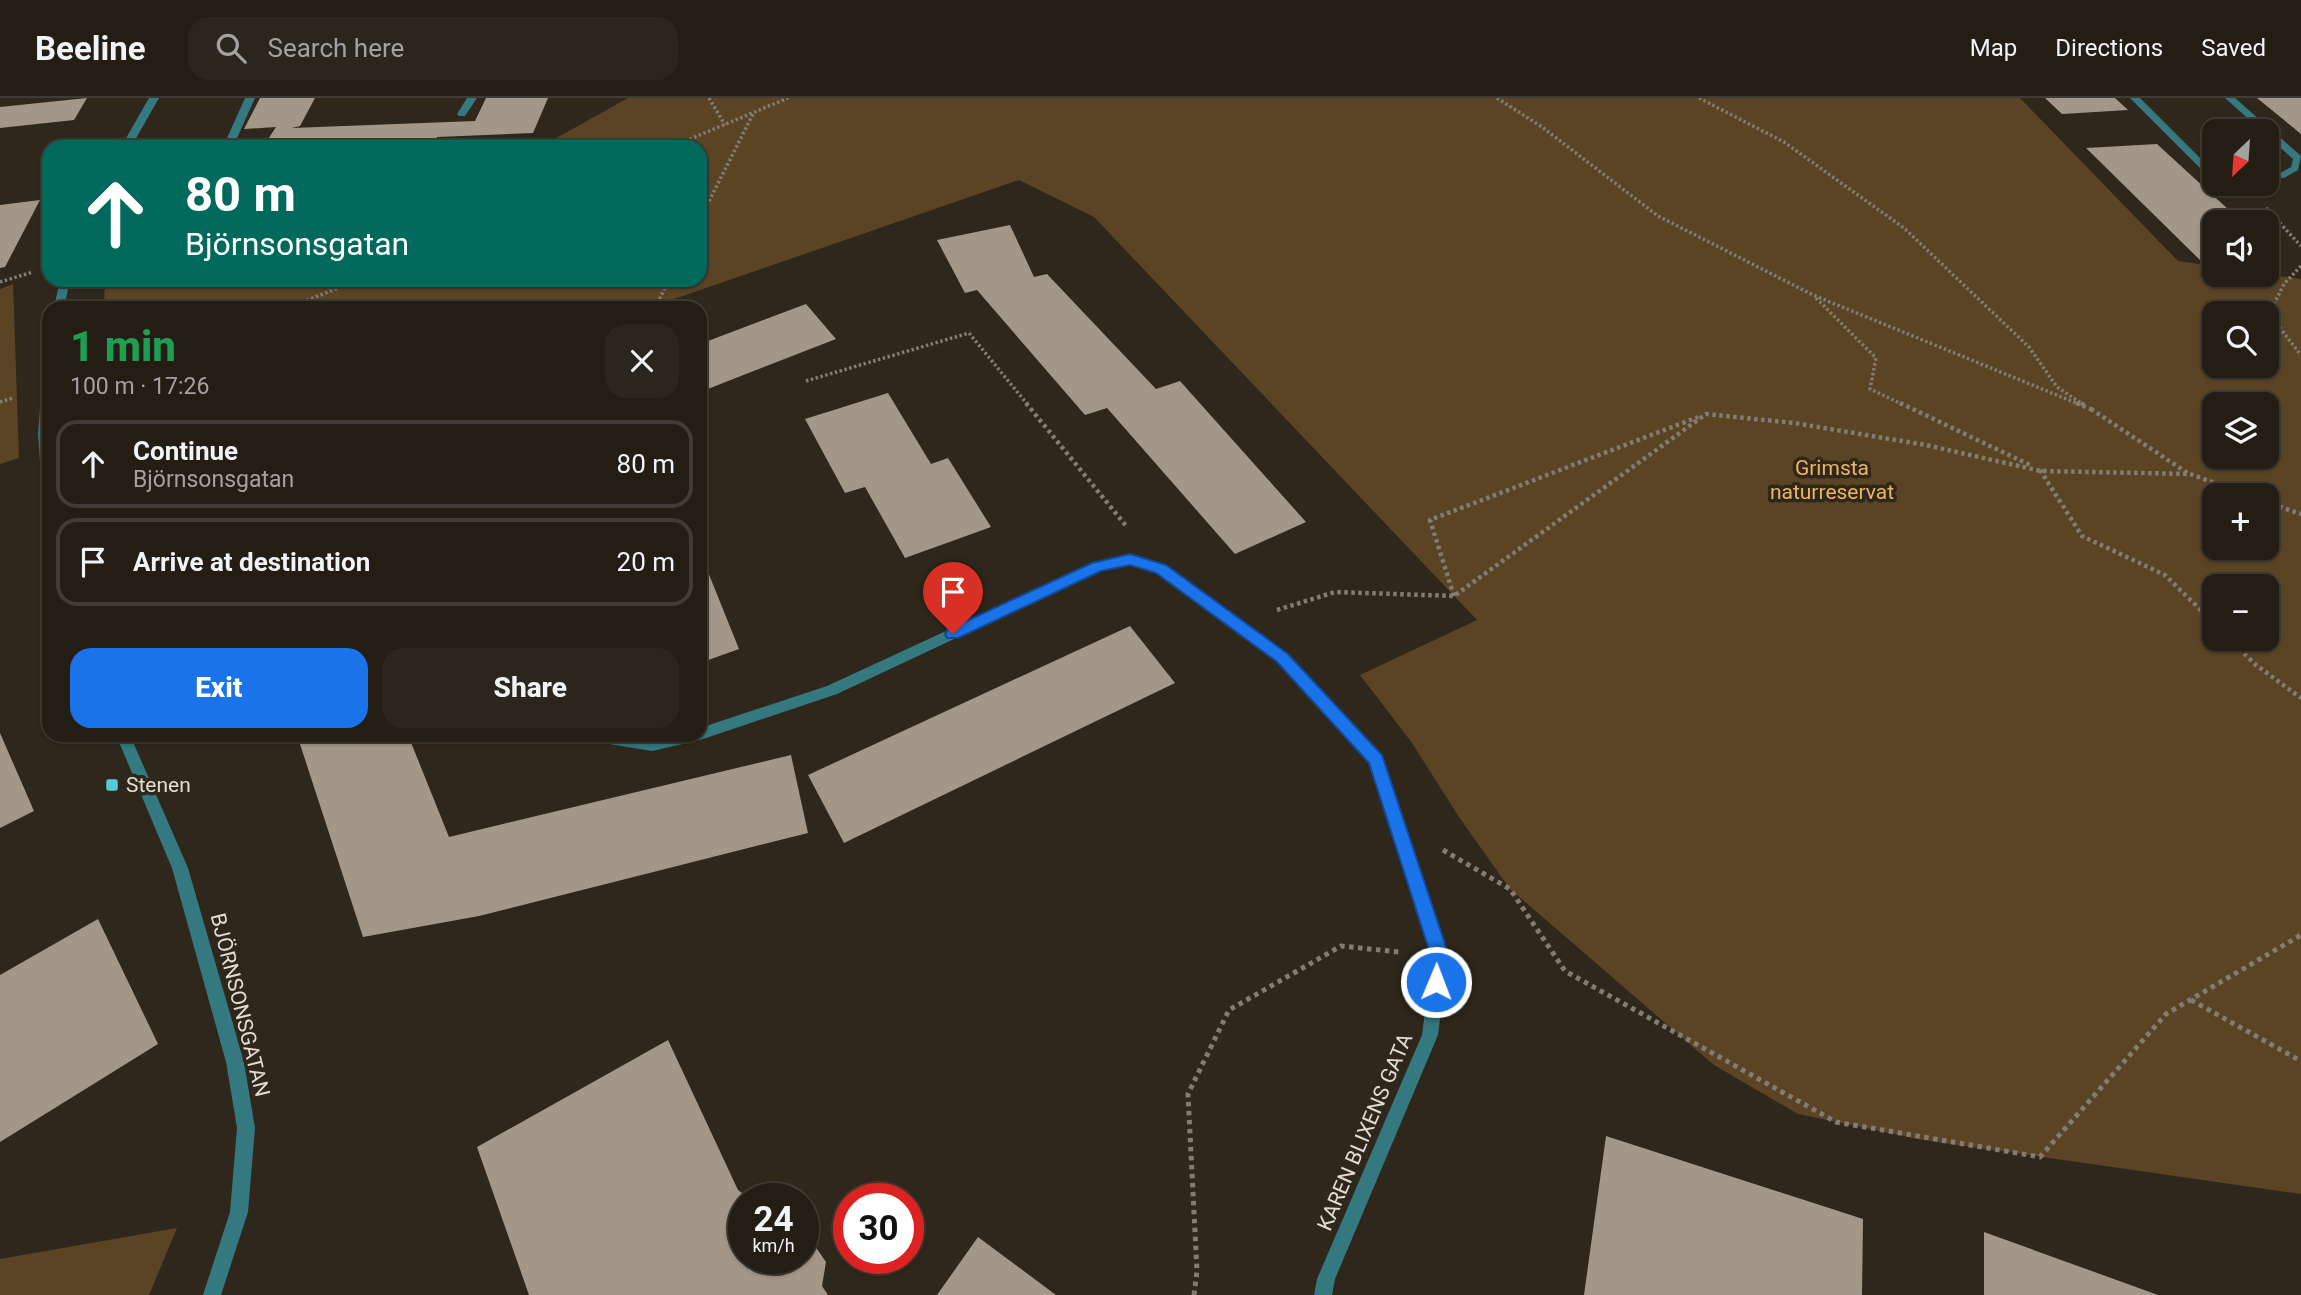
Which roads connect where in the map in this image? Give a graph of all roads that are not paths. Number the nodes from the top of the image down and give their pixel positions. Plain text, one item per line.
1 (154, 98) edge
2 (250, 98) edge
3 (472, 98) edge
4 (2135, 98) edge
5 (2230, 98) edge
6 (462, 114) dead end
7 (2254, 119) edge
8 (130, 140) edge
9 (231, 140) edge
10 (2279, 141) edge
11 (2202, 165) edge
12 (2279, 176) edge
13 (707, 732) edge
14 (126, 742) edge
15 (634, 742) edge
16 (665, 742) edge
17 (212, 1295) edge
18 (1323, 1295) edge

1 - 8 street
2 - 9 street
3 - 6 street
4 - 11 street
5 - 7 street
10 - 12 street
13 - 18 street, KAREN BLIXENS GATA
14 - 17 street, BJÖRNSONSGATAN
15 - 16 street

